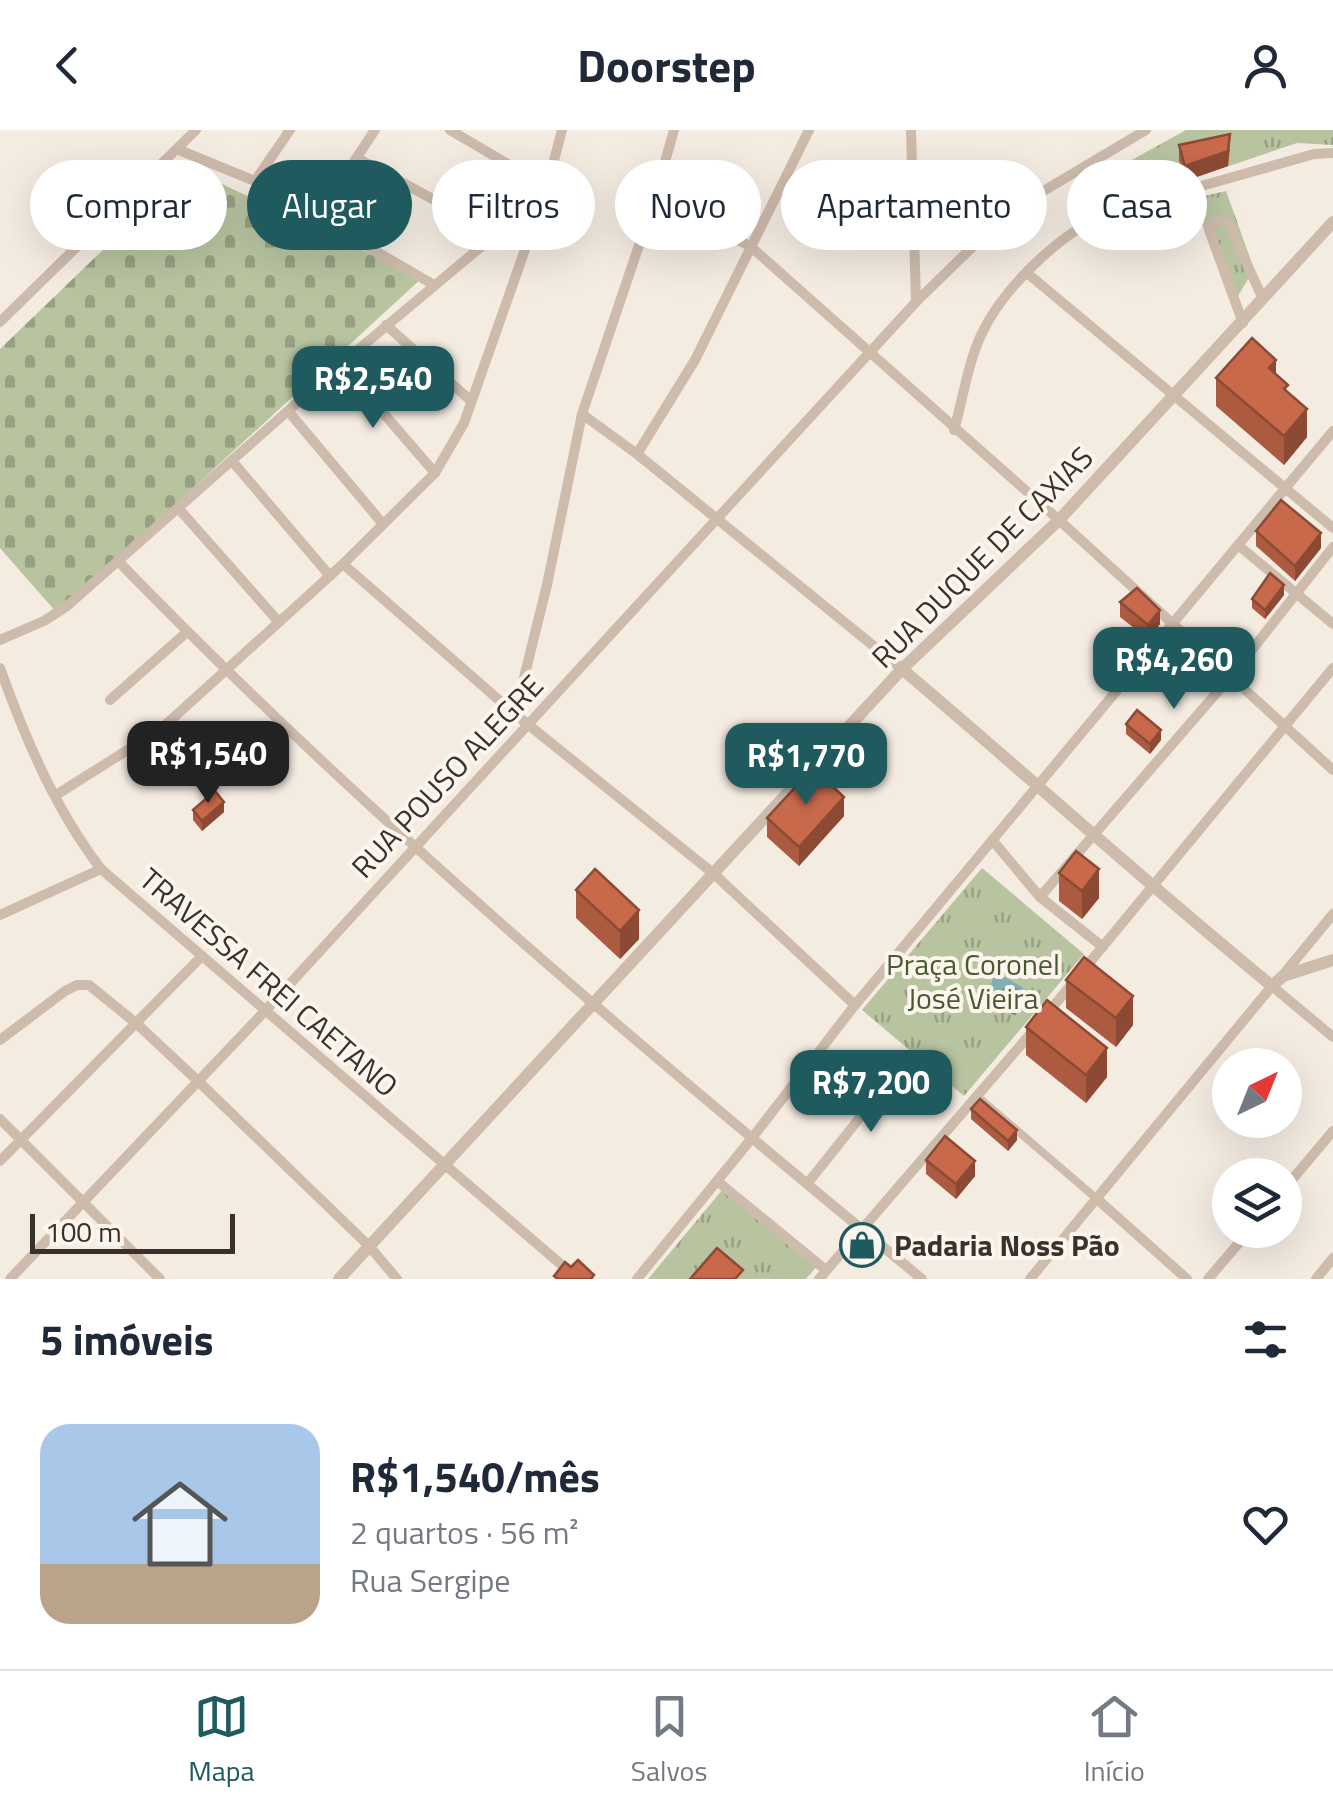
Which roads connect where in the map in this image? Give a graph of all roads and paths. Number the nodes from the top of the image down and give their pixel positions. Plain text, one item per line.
1 (196, 130) edge
2 (290, 130) edge
3 (375, 130) edge
4 (450, 130) edge
5 (562, 130) edge
6 (674, 130) edge
7 (808, 130) edge
8 (911, 130) edge
9 (1146, 130) edge
10 (179, 150) junction
11 (1333, 153) edge
12 (357, 158) joint
13 (269, 160) edge
14 (498, 160) edge
15 (554, 160) edge
16 (666, 160) edge
17 (247, 178) edge
18 (432, 199) edge
19 (1333, 222) edge
20 (761, 224) edge
21 (373, 250) edge
22 (477, 250) edge
23 (524, 250) edge
24 (638, 250) edge
25 (748, 250) edge
26 (754, 250) edge
27 (1027, 273) junction
28 (434, 285) junction
29 (1264, 299) junction
30 (916, 302) junction
31 (0, 322) edge
32 (1243, 323) junction
33 (386, 325) junction
34 (869, 354) junction
35 (341, 364) junction
36 (1174, 396) junction
37 (470, 400) junction
38 (288, 411) junction
39 (582, 414) junction
40 (954, 430) junction
41 (1333, 431) edge
42 (638, 454) junction
43 (232, 461) junction
44 (434, 473) junction
45 (1284, 489) junction
46 (179, 510) junction
47 (716, 519) junction
48 (1059, 520) junction
49 (383, 524) junction
50 (1333, 528) edge
51 (1238, 545) junction
52 (1333, 547) edge
53 (118, 561) junction
54 (342, 564) junction
55 (330, 576) junction
56 (1298, 594) junction
57 (278, 621) junction
58 (1172, 623) junction
59 (1333, 624) edge
60 (187, 632) junction
61 (0, 640) edge
62 (0, 668) edge
63 (1333, 668) edge
64 (902, 669) junction
65 (227, 670) junction
66 (1232, 676) junction
67 (110, 700) dead end
68 (515, 714) junction
69 (528, 724) junction
70 (1284, 725) junction
71 (1333, 770) edge
72 (1040, 786) junction
73 (56, 795) junction
74 (1095, 837) junction
75 (993, 841) junction
76 (417, 846) junction
77 (101, 868) junction
78 (714, 874) junction
79 (1152, 887) junction
80 (1040, 898) junction
81 (1333, 914) edge
82 (0, 915) edge
83 (1102, 948) junction
84 (201, 956) junction
85 (1333, 960) edge
86 (1277, 981) junction
87 (592, 1005) junction
88 (855, 1005) junction
89 (264, 1012) junction
90 (137, 1024) junction
91 (1333, 1037) edge
92 (0, 1040) edge
93 (905, 1061) dead end
94 (198, 1082) junction
95 (978, 1096) junction
96 (0, 1119) edge
97 (1333, 1131) edge
98 (752, 1138) junction
99 (20, 1141) junction
100 (0, 1161) edge
101 (444, 1165) junction
102 (1302, 1168) edge
103 (718, 1181) junction
104 (806, 1184) junction
105 (1097, 1199) junction
106 (84, 1205) junction
107 (862, 1230) junction
108 (369, 1246) junction
109 (1235, 1248) edge
110 (1333, 1258) edge
111 (823, 1275) edge
112 (10, 1279) edge
113 (160, 1279) edge
114 (340, 1279) edge
115 (398, 1279) edge
116 (578, 1279) edge
117 (637, 1279) edge
118 (922, 1279) edge
119 (1030, 1279) edge
120 (1187, 1279) edge
121 (1208, 1279) edge
122 (1316, 1279) edge

1 - 10 street
2 - 13 street
3 - 12 street
4 - 14 street
5 - 15 street
6 - 16 street
7 - 20 street
8 - 30 street
9 - 30 street, RUA POUSO ALEGRE
10 - 17 street
10 - 31 street
11 - 27 street
12 - 18 street
19 - 29 street, RUA DUQUE DE CAXIAS
21 - 28 street
22 - 28 street
23 - 37 street
24 - 39 street
25 - 42 street
26 - 34 street
27 - 36 street
27 - 40 street
28 - 33 street
29 - 32 street, RUA DUQUE DE CAXIAS
29 - 32 street
30 - 34 street, RUA POUSO ALEGRE
32 - 36 street, RUA DUQUE DE CAXIAS
33 - 35 street
33 - 37 street
34 - 40 street
34 - 47 street, RUA POUSO ALEGRE
35 - 38 street
35 - 44 street
36 - 45 street
36 - 48 street, RUA DUQUE DE CAXIAS
37 - 44 street
38 - 43 street
38 - 49 street
39 - 42 street
39 - 68 street
40 - 48 street
41 - 45 street
42 - 47 street
43 - 46 street
43 - 55 street
44 - 49 street
45 - 50 street
45 - 51 street
46 - 53 street
46 - 57 street
47 - 64 street
47 - 69 street, RUA POUSO ALEGRE
48 - 58 street
48 - 64 street, RUA DUQUE DE CAXIAS
49 - 54 street
51 - 56 street
51 - 58 street
52 - 56 street
53 - 60 street
53 - 61 street
54 - 55 street
54 - 68 street
55 - 57 street
56 - 59 street
56 - 66 street
57 - 65 street
58 - 66 street
58 - 72 street
60 - 65 street
60 - 67 street
62 - 73 street, TRAVESSA FREI CAETANO
63 - 70 street
64 - 72 street
64 - 78 street, RUA DUQUE DE CAXIAS
65 - 73 street
65 - 76 street
66 - 70 street
66 - 74 street
68 - 69 street
69 - 76 street, RUA POUSO ALEGRE
69 - 78 street
70 - 71 street
70 - 79 street
72 - 74 street
72 - 75 street
73 - 77 street, TRAVESSA FREI CAETANO
74 - 79 street
74 - 80 street
75 - 80 street
75 - 88 street
76 - 87 street
76 - 89 street, RUA POUSO ALEGRE
77 - 82 street
77 - 84 street, TRAVESSA FREI CAETANO
78 - 87 street, RUA DUQUE DE CAXIAS
78 - 88 street
79 - 83 street
79 - 86 street
80 - 83 street
81 - 86 street
83 - 95 street
84 - 89 street, TRAVESSA FREI CAETANO
84 - 90 street
85 - 86 street
86 - 91 street
86 - 105 street
87 - 98 street
87 - 101 street, RUA DUQUE DE CAXIAS
88 - 98 street
89 - 94 street, RUA POUSO ALEGRE
89 - 101 street, TRAVESSA FREI CAETANO
90 - 92 street
90 - 94 street
90 - 99 street
93 - 104 street
94 - 106 street, RUA POUSO ALEGRE
94 - 108 street
95 - 105 street
95 - 107 street
96 - 99 street
97 - 102 street
98 - 103 street
98 - 104 street
99 - 100 street
99 - 106 street
101 - 108 street, RUA DUQUE DE CAXIAS
101 - 116 street, TRAVESSA FREI CAETANO
103 - 111 street
103 - 117 street
104 - 107 street
105 - 119 street
105 - 120 street
106 - 112 street, RUA POUSO ALEGRE
106 - 113 street
107 - 111 street
107 - 118 street
108 - 114 street, RUA DUQUE DE CAXIAS
108 - 115 street
109 - 121 street
110 - 122 street

